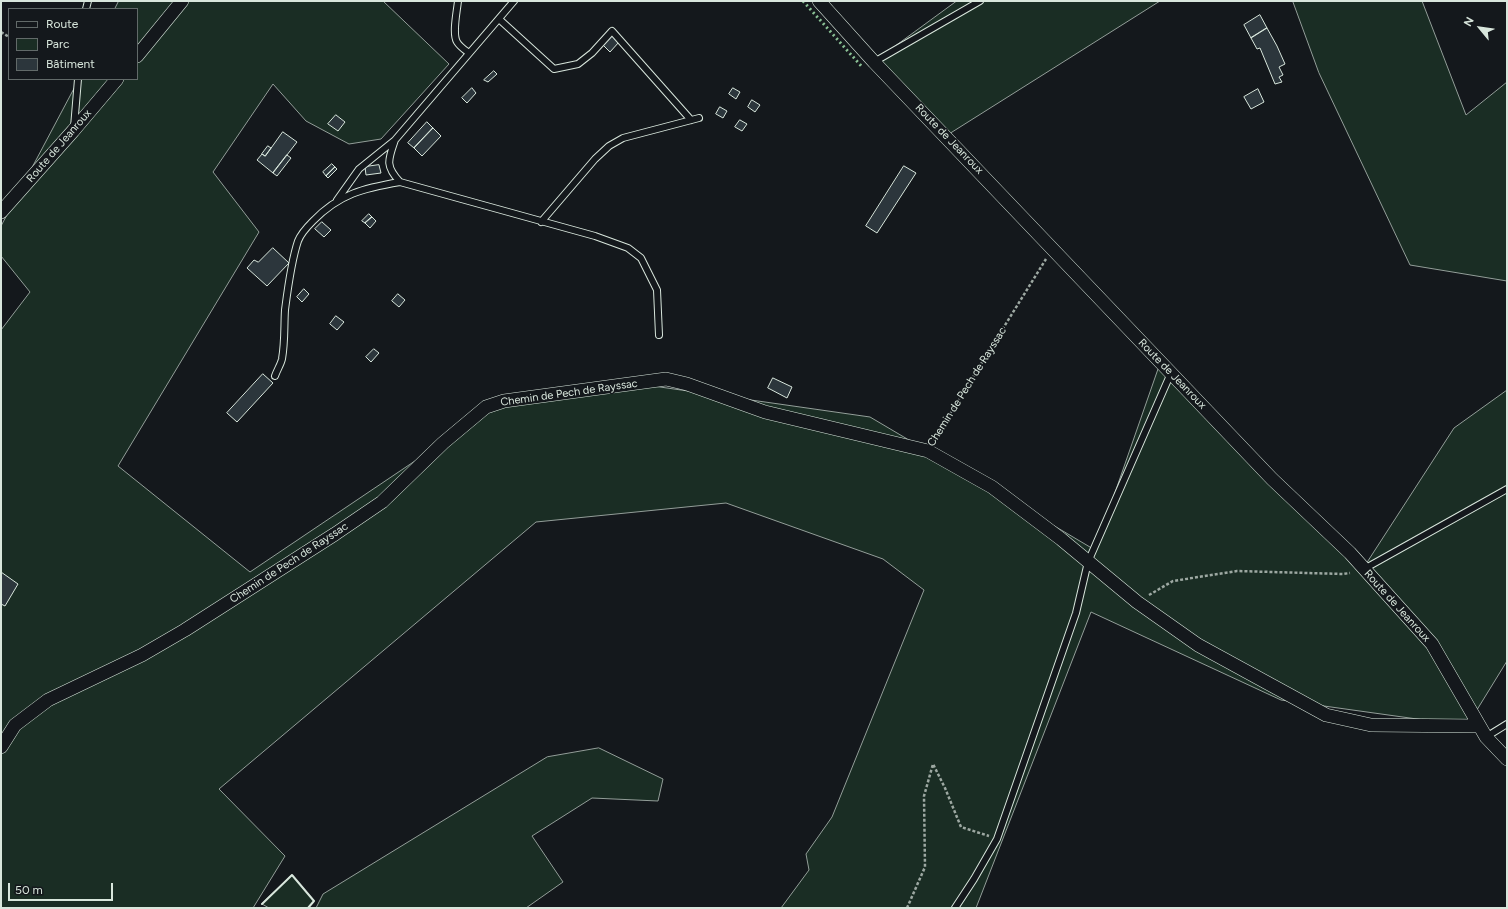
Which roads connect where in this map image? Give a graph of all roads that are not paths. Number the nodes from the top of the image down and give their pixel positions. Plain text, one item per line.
1 (182, 1) edge
2 (458, 1) edge
3 (514, 1) edge
4 (819, 1) edge
5 (980, 1) edge
6 (499, 19) junction
7 (469, 53) junction
8 (138, 55) edge
9 (874, 62) junction
10 (78, 80) edge
11 (116, 80) edge
12 (699, 118) dead end
13 (692, 120) junction
14 (73, 131) junction
15 (395, 140) junction
16 (400, 182) junction
17 (334, 202) junction
18 (1, 212) edge
19 (541, 222) junction
20 (659, 335) dead end
21 (1171, 373) junction
22 (275, 376) dead end
23 (1507, 489) edge
24 (1088, 562) junction
25 (1364, 569) junction
26 (1507, 724) edge
27 (15, 725) junction
28 (1479, 726) junction
29 (1, 728) edge
30 (1486, 737) junction
31 (1, 747) edge
32 (1507, 759) edge
33 (955, 908) edge

1 - 8 street
2 - 7 lane
3 - 6 lane
4 - 9 street, Route de Jeanroux
5 - 9 lane
6 - 7 lane
6 - 13 lane
7 - 15 lane
9 - 21 street, Route de Jeanroux
10 - 14 lane
11 - 14 street, Route de Jeanroux
12 - 13 lane
13 - 19 lane
14 - 18 street, Route de Jeanroux
15 - 16 lane
15 - 17 lane
16 - 17 lane
16 - 19 lane
17 - 22 lane
19 - 20 lane
21 - 24 lane
21 - 25 street, Route de Jeanroux
23 - 25 lane
24 - 27 street, Chemin de Pech de Rayssac
24 - 28 street
24 - 33 lane
25 - 28 street, Route de Jeanroux
26 - 30 lane
27 - 29 street
27 - 31 street
28 - 30 street, Route de Jeanroux
30 - 32 street, Route de Jeanroux

